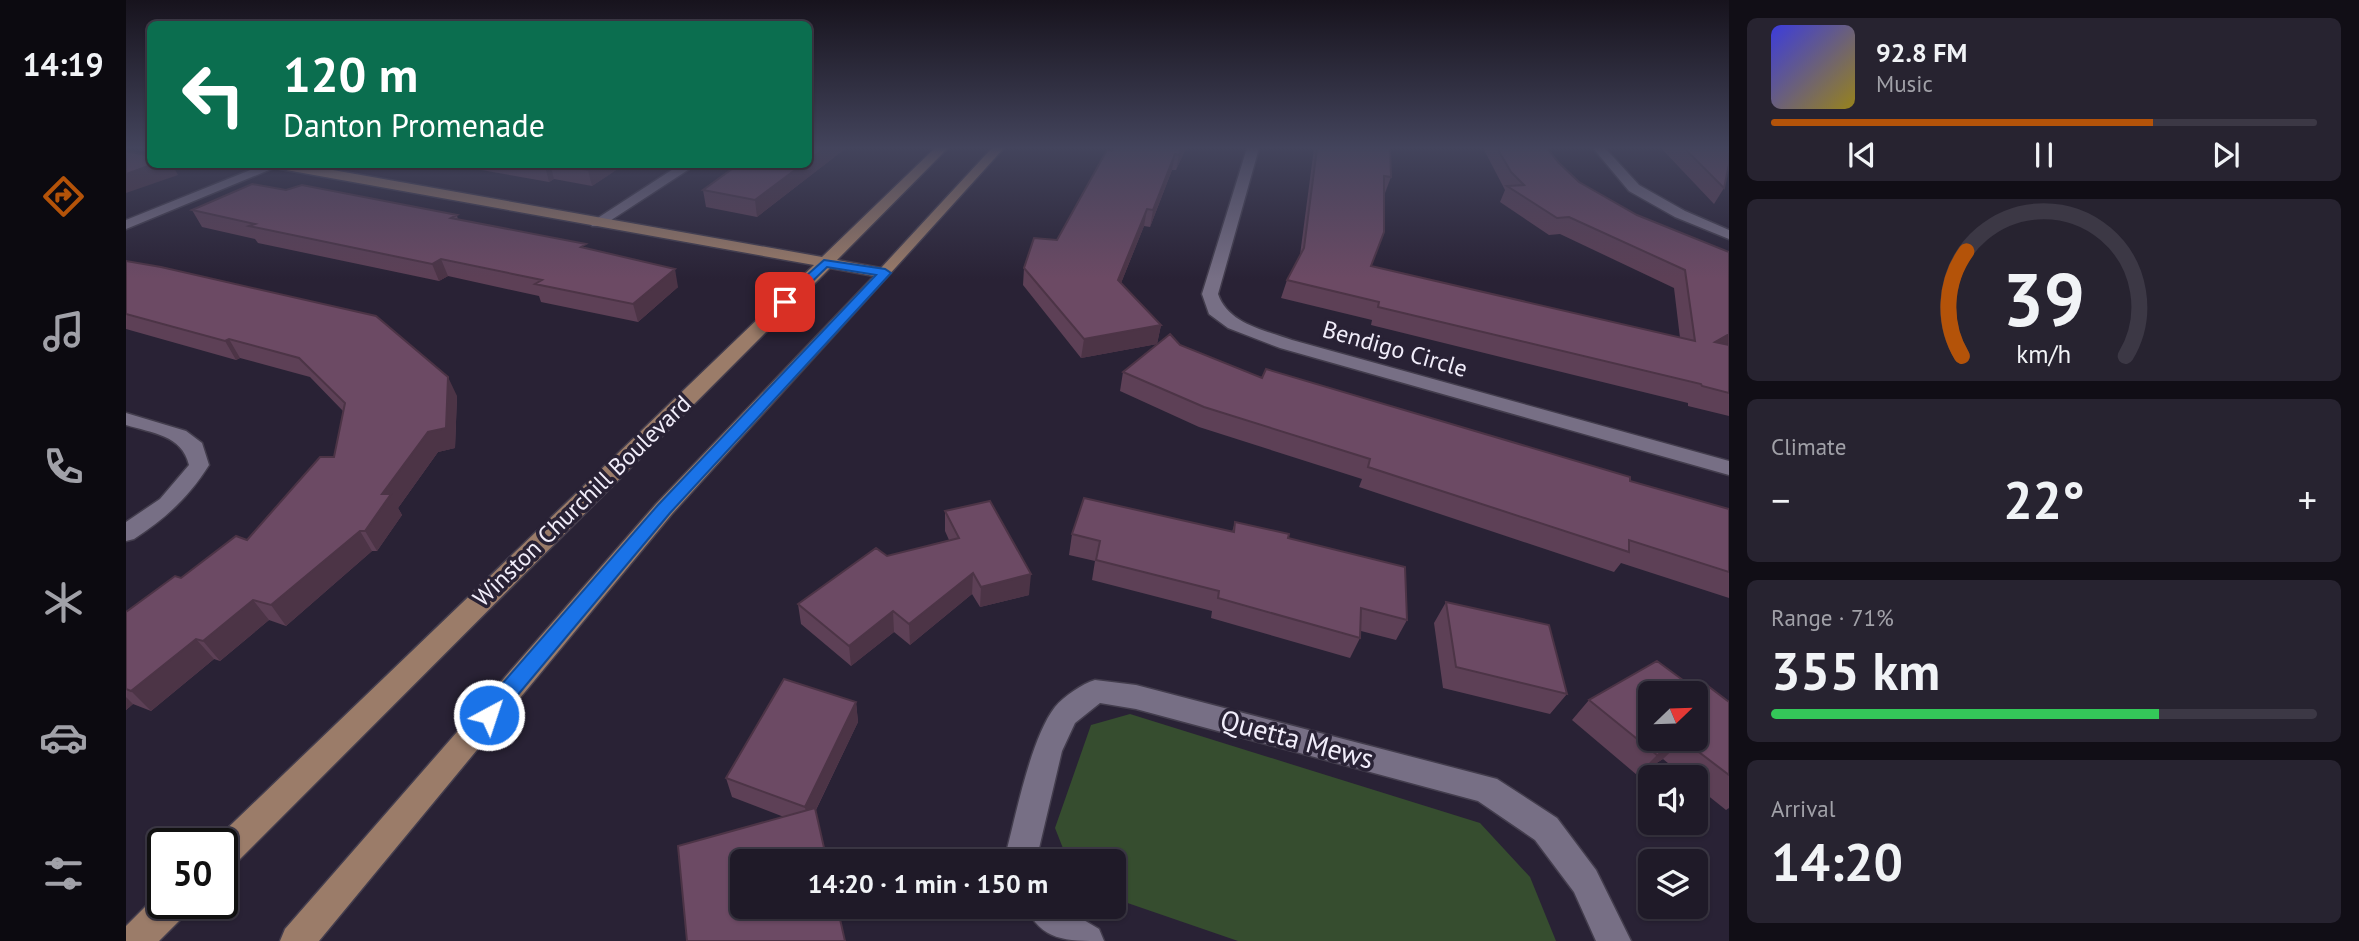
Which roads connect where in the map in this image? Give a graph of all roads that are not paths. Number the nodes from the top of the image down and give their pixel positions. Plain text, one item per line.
1 (207, 192) edge
2 (427, 192) edge
3 (647, 192) edge
4 (897, 192) edge
5 (958, 192) edge
6 (1240, 192) edge
7 (1641, 192) edge
8 (597, 223) junction
9 (126, 225) edge
10 (1729, 235) edge
11 (824, 263) junction
12 (885, 273) junction
13 (126, 419) edge
14 (1729, 468) edge
15 (126, 533) edge
16 (238, 839) edge
17 (1023, 849) edge
18 (157, 919) edge
19 (1049, 919) edge
20 (135, 941) edge
21 (297, 941) edge
22 (1087, 941) edge
23 (1615, 941) edge

1 - 9 street
2 - 8 main road
3 - 8 street
4 - 11 main road, Winston Churchill Boulevard
5 - 12 main road
6 - 14 street, Bendigo Circle
7 - 10 street
8 - 11 main road
11 - 12 main road
11 - 16 main road, Winston Churchill Boulevard
12 - 21 main road
13 - 15 street
17 - 23 street, Quetta Mews
18 - 20 main road
19 - 22 street

